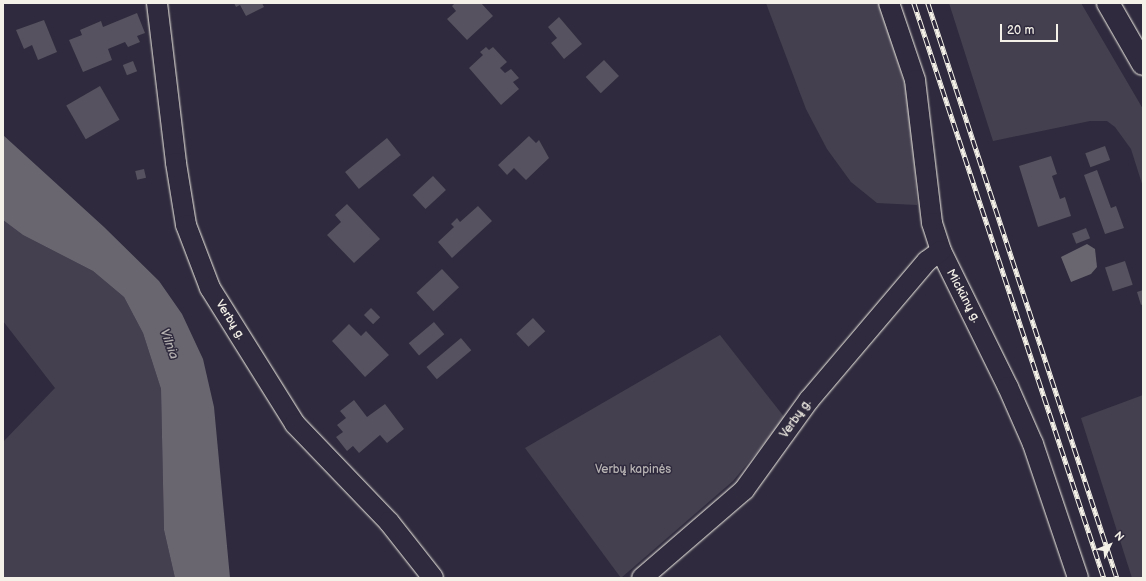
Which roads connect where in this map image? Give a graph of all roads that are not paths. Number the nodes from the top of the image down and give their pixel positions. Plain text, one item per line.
1 (157, 3) edge
2 (889, 3) edge
3 (1108, 3) edge
4 (1143, 64) edge
5 (941, 251) junction
6 (433, 578) edge
7 (642, 578) edge
8 (1078, 578) edge

1 - 6 street, Verbų g.
2 - 5 street, Mickūnų g.
3 - 4 main road
5 - 7 street, Verbų g.
5 - 8 street, Mickūnų g.

